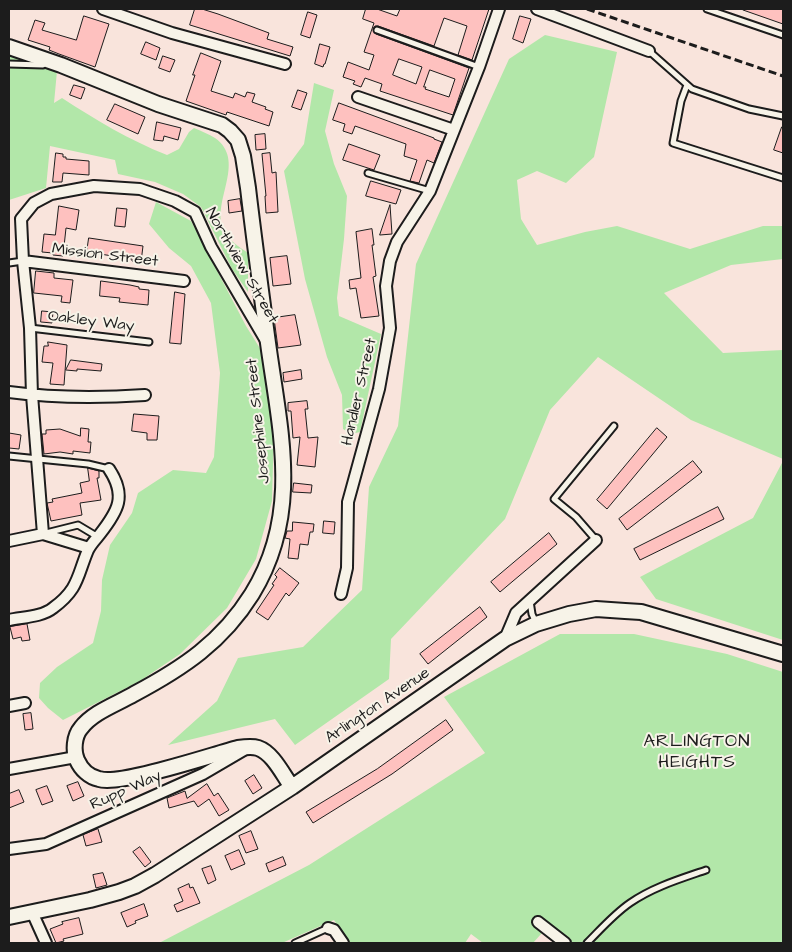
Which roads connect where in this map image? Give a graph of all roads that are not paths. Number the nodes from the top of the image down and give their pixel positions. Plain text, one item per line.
1 (103, 9) edge
2 (499, 9) edge
3 (537, 9) edge
4 (708, 9) edge
5 (376, 30) dead end
6 (783, 35) edge
7 (9, 47) edge
8 (649, 51) joint
9 (9, 64) edge
10 (285, 64) dead end
11 (43, 65) dead end
12 (479, 67) junction
13 (687, 85) junction
14 (358, 96) dead end
15 (783, 116) edge
16 (454, 130) junction
17 (368, 173) dead end
18 (783, 178) edge
19 (430, 191) junction
20 (23, 261) junction
21 (9, 263) edge
22 (184, 281) dead end
23 (30, 328) junction
24 (149, 342) dead end
25 (268, 344) junction
26 (9, 392) edge
27 (32, 395) junction
28 (145, 395) dead end
29 (614, 426) dead end
30 (9, 456) edge
31 (37, 459) junction
32 (109, 469) joint
33 (43, 534) junction
34 (98, 537) junction
35 (596, 540) joint
36 (9, 541) edge
37 (89, 548) junction
38 (341, 594) dead end
39 (530, 600) junction
40 (9, 620) edge
41 (536, 624) junction
42 (505, 639) junction
43 (783, 654) edge
44 (25, 704) dead end
45 (9, 706) edge
46 (250, 747) junction
47 (76, 757) junction
48 (9, 769) edge
49 (292, 787) junction
50 (9, 849) edge
51 (706, 870) dead end
52 (32, 912) junction
53 (9, 917) edge
54 (538, 922) dead end
55 (328, 928) joint
56 (46, 943) edge
57 (295, 943) edge
58 (343, 943) edge
59 (565, 943) edge
60 (587, 943) edge

1 - 10 street
2 - 12 street, Handler Street
3 - 8 street
4 - 6 lane
5 - 12 lane
7 - 25 street, Josephine Street
8 - 13 lane
9 - 11 lane
12 - 16 street, Handler Street
13 - 15 lane
13 - 18 lane
14 - 16 street
16 - 19 street, Handler Street
17 - 19 lane
19 - 38 street, Handler Street
20 - 21 lane
20 - 22 street, Mission Street
20 - 23 street, Northview Street
20 - 25 street, Northview Street
23 - 24 lane, Oakley Way
23 - 27 street, Northview Street
25 - 47 street, Josephine Street
26 - 27 street
27 - 28 street
27 - 31 street, Northview Street
29 - 35 lane
30 - 31 lane
31 - 32 lane
31 - 33 street, Northview Street
32 - 34 street
33 - 34 lane
33 - 36 street
33 - 37 street
34 - 37 street
35 - 39 street
37 - 40 street
39 - 41 lane
39 - 42 street
41 - 42 street, Arlington Avenue
41 - 43 street, Arlington Avenue
42 - 49 street, Arlington Avenue
44 - 45 street
46 - 47 street
46 - 49 street
46 - 50 street, Rupp Way
47 - 48 street
49 - 52 street, Arlington Avenue
51 - 60 lane
52 - 53 street, Arlington Avenue
52 - 56 street
54 - 59 street
55 - 57 lane
55 - 58 street

